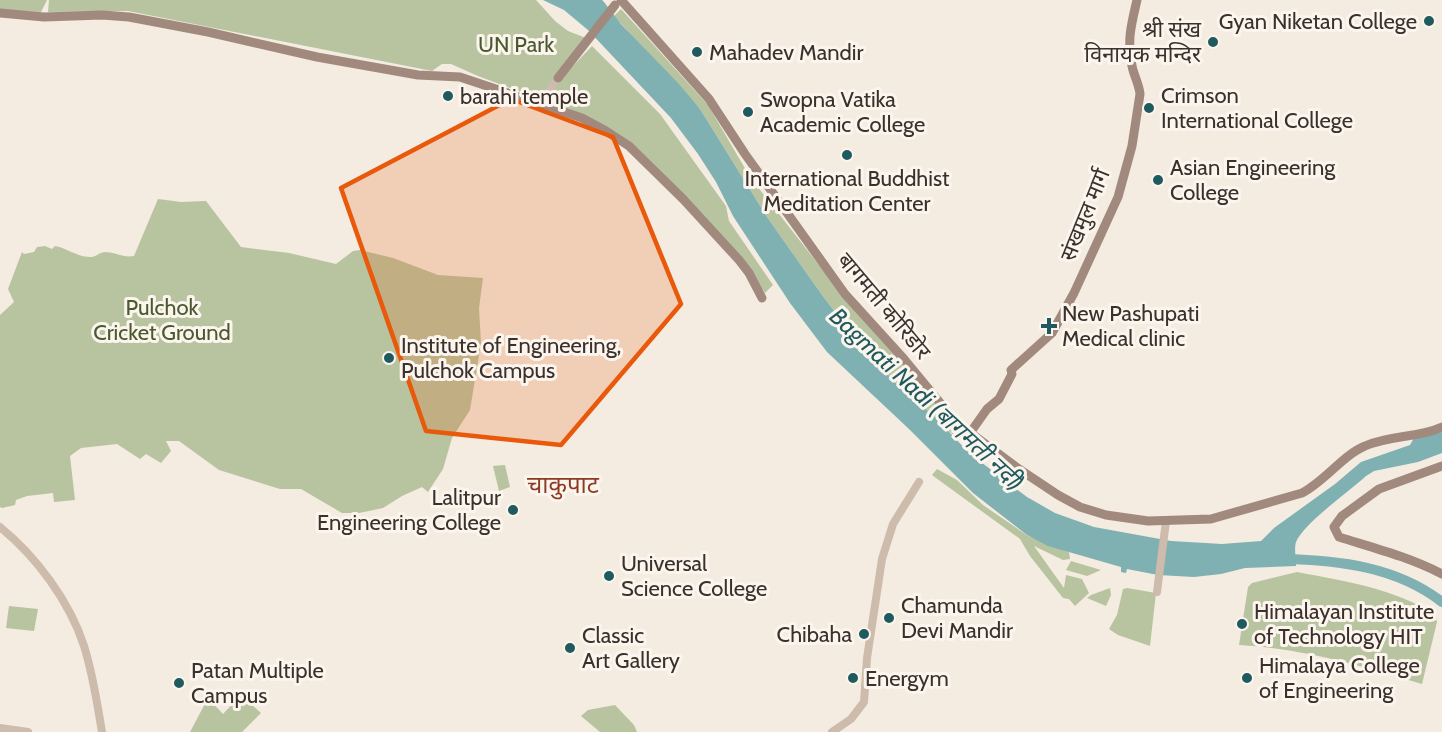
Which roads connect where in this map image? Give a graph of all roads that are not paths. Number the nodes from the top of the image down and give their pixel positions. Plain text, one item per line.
1 (1137, 0) edge
2 (618, 2) edge
3 (0, 13) edge
4 (558, 78) joint
5 (540, 104) junction
6 (762, 298) dead end
7 (1442, 427) edge
8 (970, 433) junction
9 (1442, 466) edge
10 (919, 482) dead end
11 (1166, 521) junction
12 (0, 527) edge
13 (1442, 574) edge
14 (1157, 592) dead end
15 (0, 728) edge
16 (28, 732) edge
17 (102, 732) edge
18 (832, 732) edge

1 - 8 main road, संखमुल मार्ग
2 - 4 main road
2 - 8 main road, बागमती कोरिडोर
3 - 5 main road
4 - 5 street
5 - 6 main road
7 - 11 main road, बागमती कोरिडोर
8 - 11 main road, बागमती कोरिडोर
9 - 13 main road
10 - 18 street
11 - 14 street
12 - 17 street
15 - 16 street

